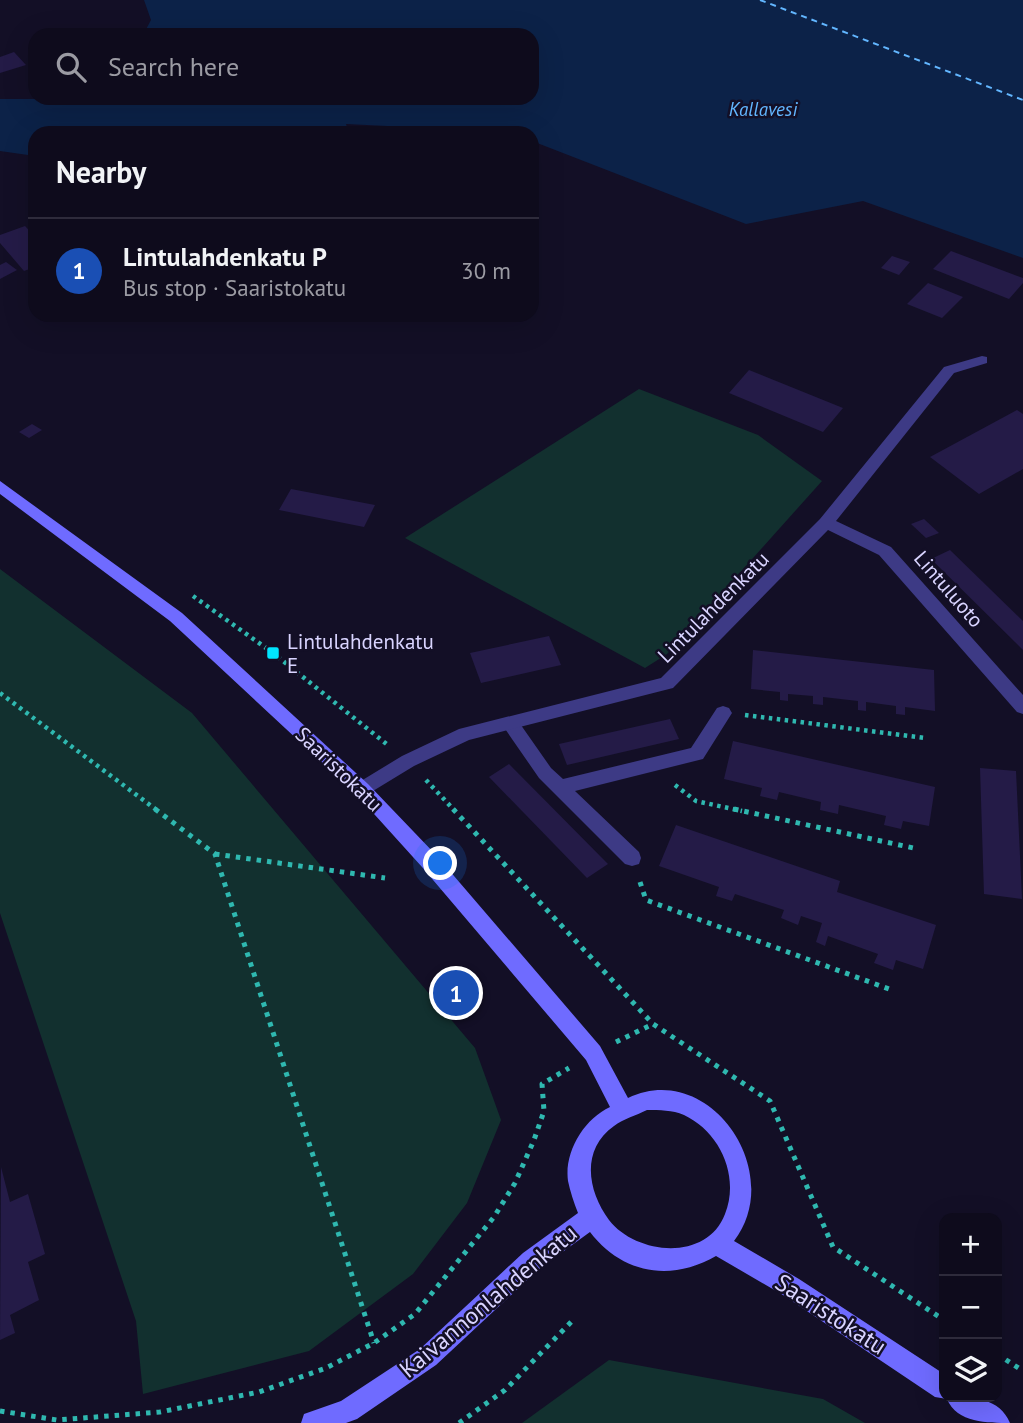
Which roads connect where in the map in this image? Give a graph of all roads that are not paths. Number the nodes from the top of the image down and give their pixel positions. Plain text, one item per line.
1 (982, 360) dead end
2 (0, 486) edge
3 (826, 523) junction
4 (1023, 707) edge
5 (723, 713) road end
6 (510, 723) junction
7 (559, 787) junction
8 (362, 789) junction
9 (632, 858) road end
10 (621, 1107) junction
11 (590, 1218) junction
12 (716, 1243) junction
13 (939, 1385) edge
14 (966, 1402) edge
15 (313, 1423) edge
16 (998, 1423) edge

1 - 3 street, Lintulahdenkatu
2 - 8 main road, Saaristokatu
3 - 4 street, Lintuluoto
3 - 6 street, Lintulahdenkatu
5 - 7 street
6 - 7 street
6 - 8 street, Lintulahdenkatu
7 - 9 street
8 - 10 main road, Saaristokatu
10 - 11 main road
10 - 12 main road
11 - 12 main road
11 - 15 main road, Kaivannonlahdenkatu
12 - 13 main road, Saaristokatu
14 - 16 main road

